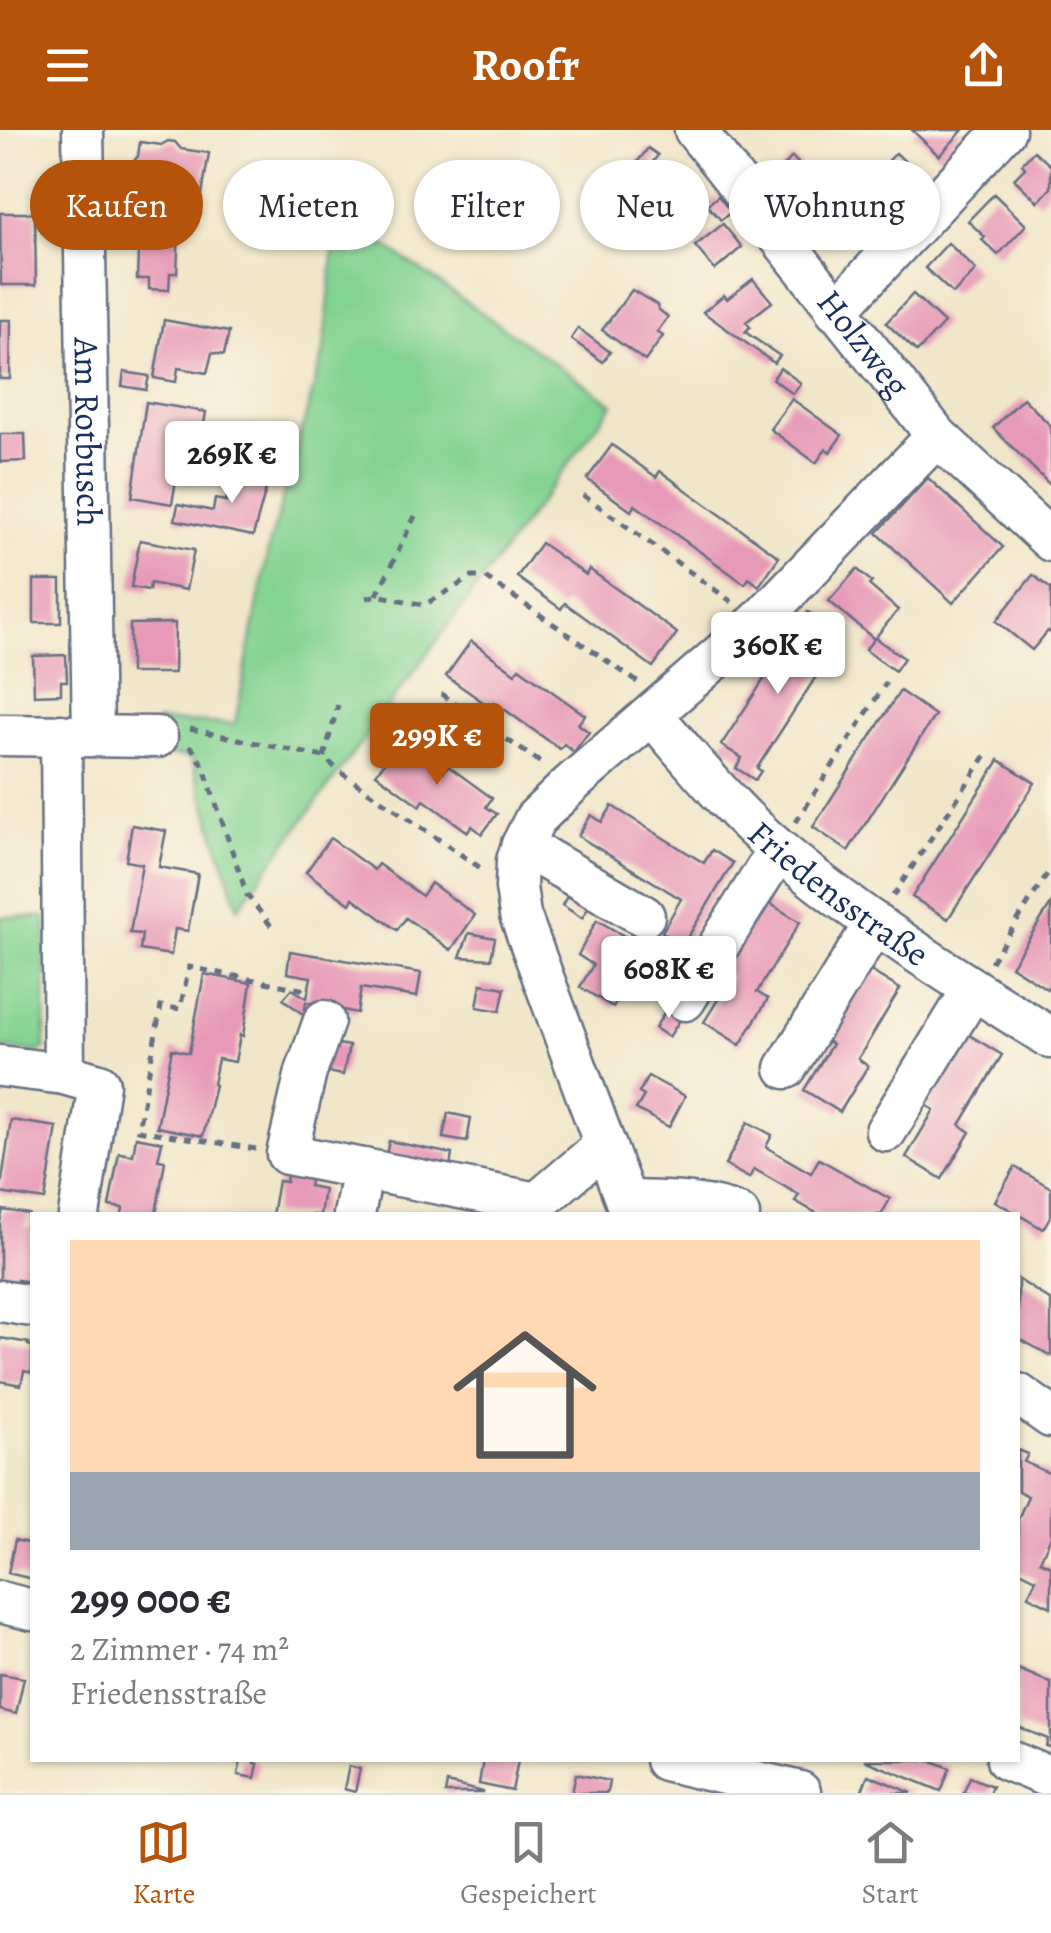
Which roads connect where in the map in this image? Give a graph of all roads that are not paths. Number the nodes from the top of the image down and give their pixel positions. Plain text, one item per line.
1 (82, 130) edge
2 (696, 130) edge
3 (1005, 130) edge
4 (836, 311) junction
5 (936, 436) junction
6 (1051, 541) edge
7 (659, 709) junction
8 (0, 734) edge
9 (77, 735) junction
10 (158, 737) road end
11 (522, 845) junction
12 (778, 850) junction
13 (644, 916) dead end
14 (875, 923) junction
15 (974, 990) junction
16 (685, 1000) dead end
17 (324, 1021) road end
18 (1051, 1038) edge
19 (0, 1066) edge
20 (786, 1068) dead end
21 (64, 1074) junction
22 (886, 1132) dead end
23 (605, 1144) junction
24 (363, 1169) junction
25 (629, 1208) edge
26 (79, 1212) edge
27 (355, 1212) edge
28 (731, 1212) edge
29 (0, 1301) edge
30 (30, 1306) edge
31 (1020, 1395) edge
32 (1051, 1417) edge
33 (0, 1602) edge
34 (30, 1610) edge
35 (673, 1762) edge
36 (795, 1762) edge
37 (1012, 1762) edge
38 (1051, 1778) edge
39 (800, 1792) edge

1 - 9 street, Am Rotbusch
2 - 4 street, Holzweg
3 - 4 street
4 - 5 street, Holzweg
5 - 6 street, Holzweg
5 - 7 street
7 - 11 street
7 - 12 street, Friedensstraße
8 - 9 street
9 - 10 street
9 - 21 street, Am Rotbusch
11 - 13 street
11 - 23 street
12 - 14 street, Friedensstraße
12 - 16 street
14 - 15 street, Friedensstraße
14 - 20 street
15 - 18 street, Friedensstraße
15 - 22 street
17 - 24 street
19 - 21 street
21 - 26 street
23 - 24 street
23 - 25 street
24 - 27 street
25 - 28 street
29 - 30 street
31 - 32 street
33 - 34 street
35 - 39 street
36 - 39 street
37 - 38 street

